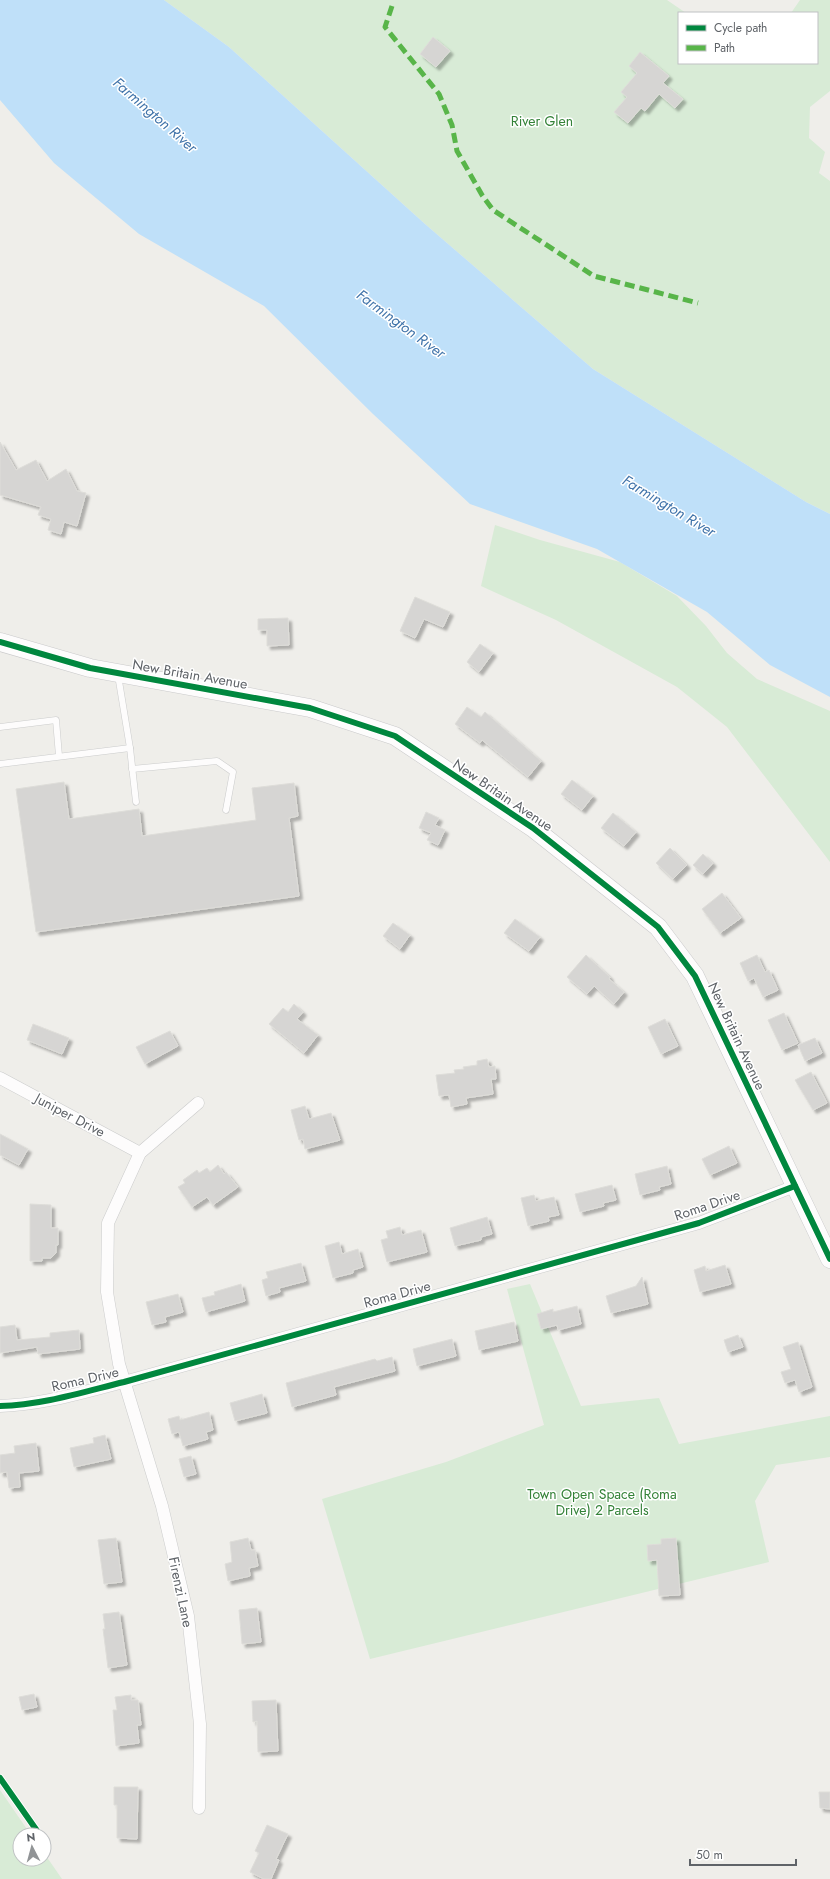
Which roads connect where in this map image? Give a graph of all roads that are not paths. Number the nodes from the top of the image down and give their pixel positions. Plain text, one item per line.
1 (0, 642) edge
2 (117, 673) junction
3 (0, 727) edge
4 (130, 748) junction
5 (59, 756) junction
6 (0, 764) edge
7 (132, 769) junction
8 (136, 802) dead end
9 (226, 810) dead end
10 (0, 1078) edge
11 (198, 1103) dead end
12 (140, 1153) junction
13 (795, 1186) junction
14 (830, 1259) edge
15 (124, 1382) junction
16 (0, 1406) edge
17 (199, 1808) dead end

1 - 2 street, New Britain Avenue
2 - 4 lane
2 - 13 street, New Britain Avenue
3 - 5 lane
4 - 5 lane
4 - 7 lane
5 - 6 lane
7 - 8 lane
7 - 9 lane
10 - 12 street, Juniper Drive
11 - 12 street
12 - 15 street, Firenzi Lane
13 - 14 street, New Britain Avenue
13 - 15 street, Roma Drive
15 - 16 street, Roma Drive
15 - 17 street, Firenzi Lane

